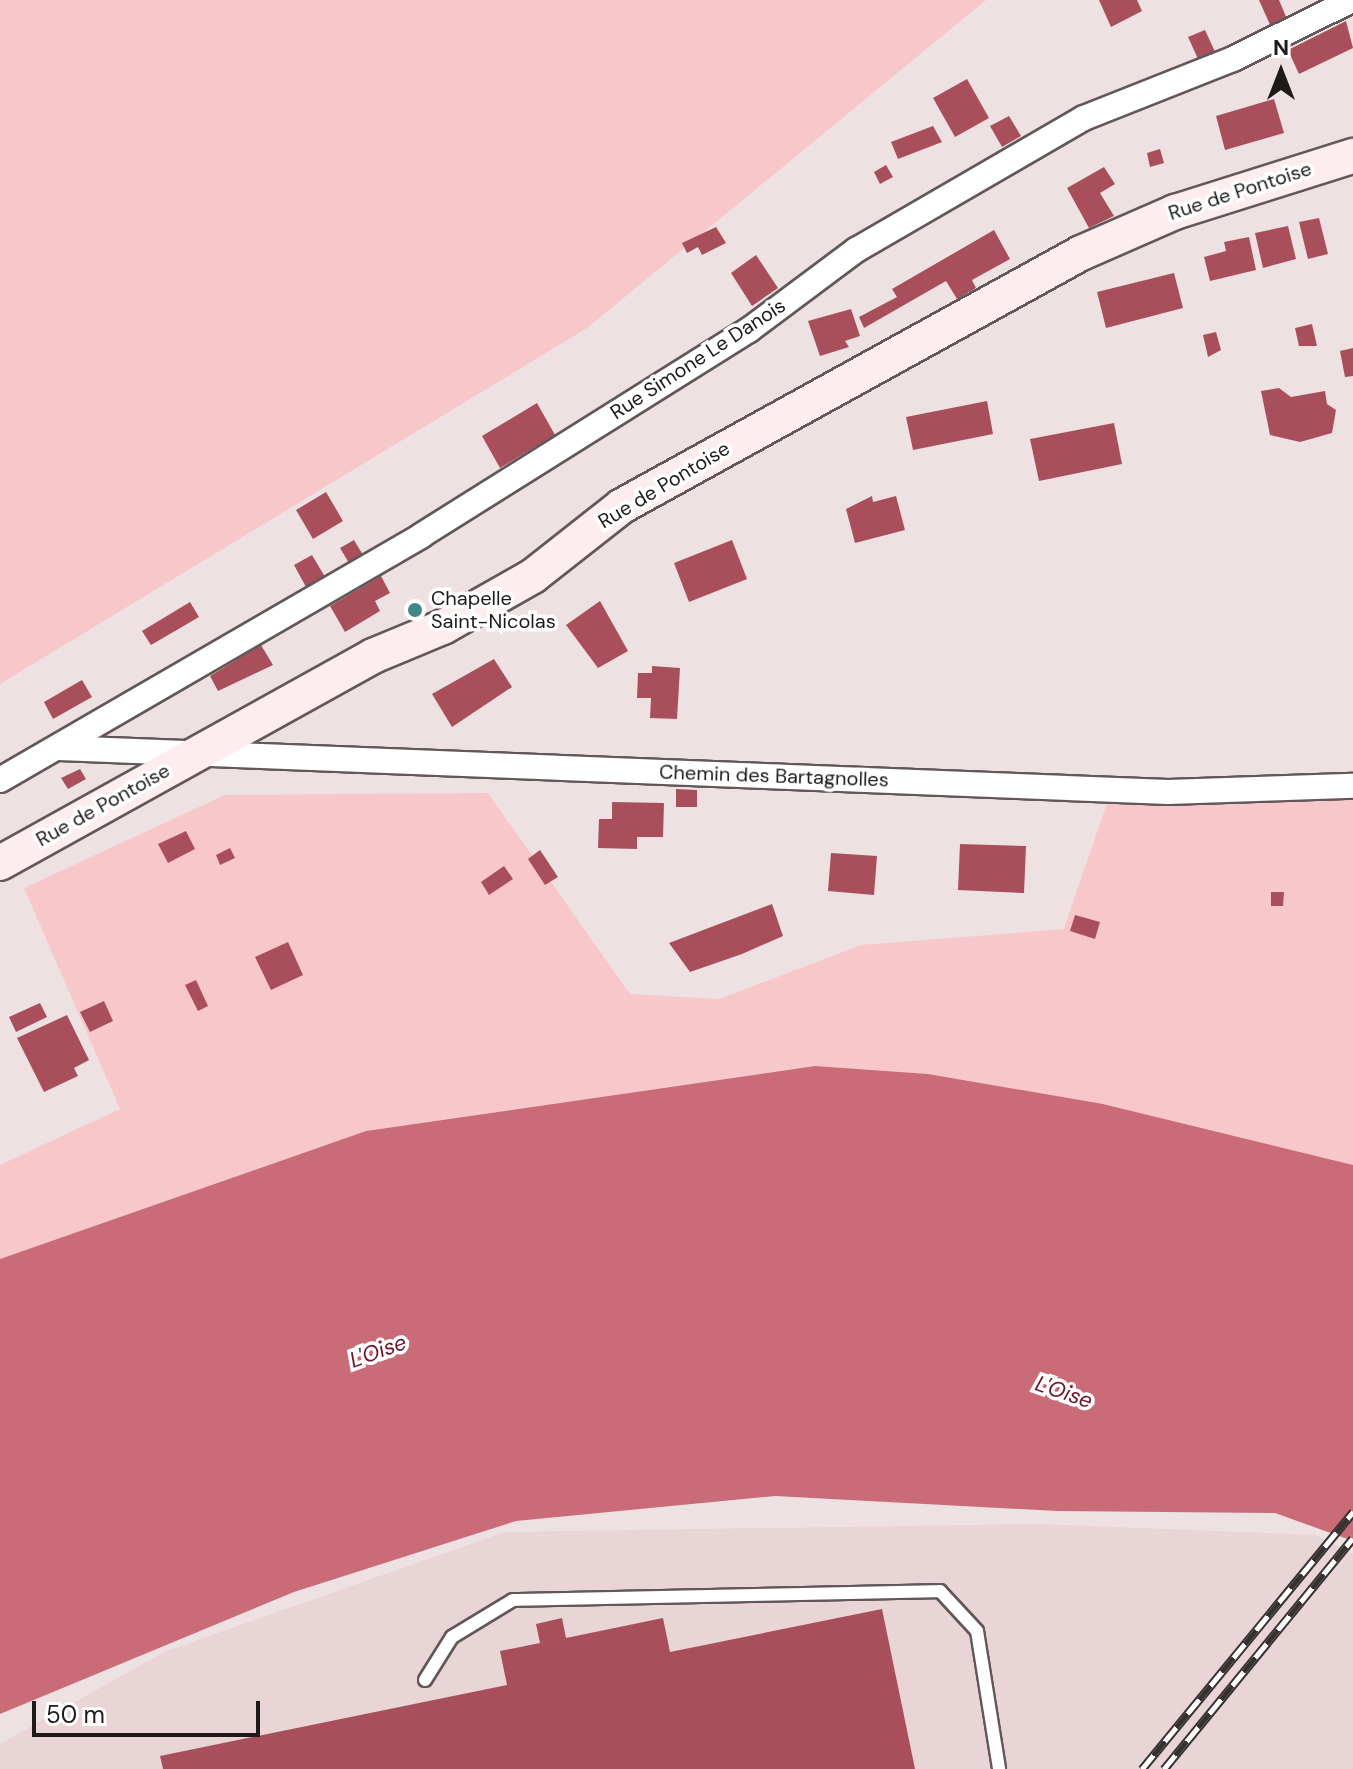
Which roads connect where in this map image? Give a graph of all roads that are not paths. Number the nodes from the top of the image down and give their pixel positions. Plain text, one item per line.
1 (1352, 0) edge
2 (1353, 156) edge
3 (59, 748) junction
4 (194, 753) junction
5 (0, 780) edge
6 (1353, 786) edge
7 (0, 863) edge
8 (425, 1680) dead end
9 (999, 1769) edge

1 - 3 street, Rue Simone Le Danois
2 - 4 main road, Rue de Pontoise
3 - 4 street, Chemin des Bartagnolles
3 - 5 street, Rue Simone Le Danois
4 - 6 street, Chemin des Bartagnolles
4 - 7 main road, Rue de Pontoise
8 - 9 lane

